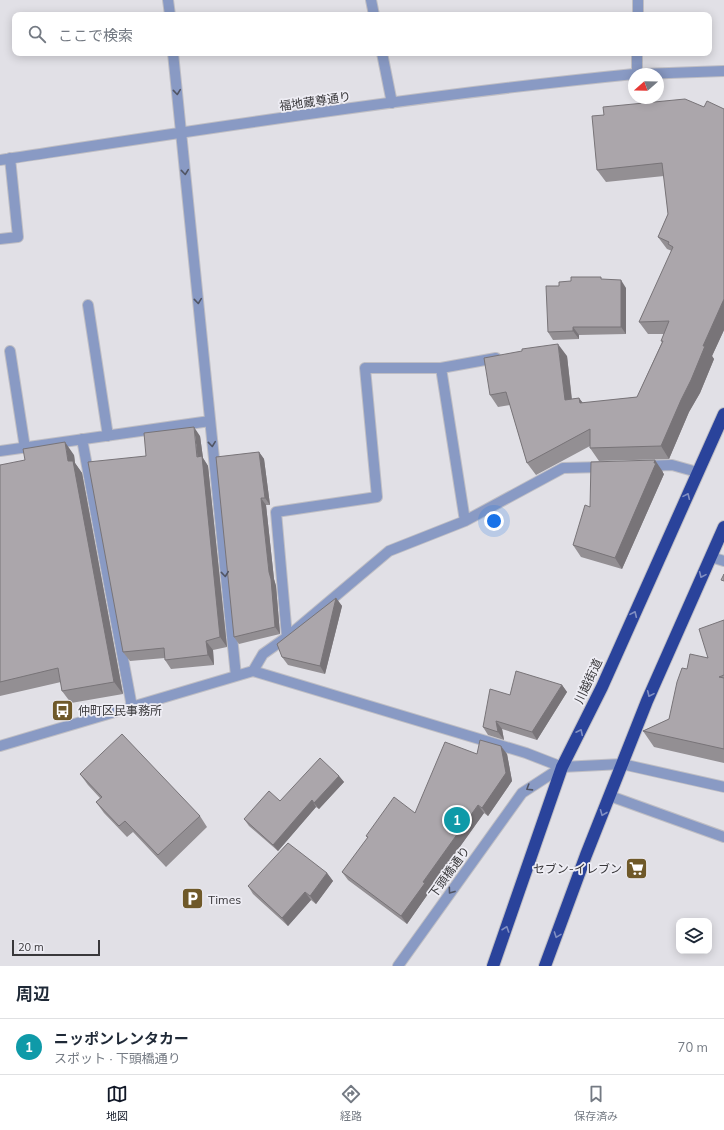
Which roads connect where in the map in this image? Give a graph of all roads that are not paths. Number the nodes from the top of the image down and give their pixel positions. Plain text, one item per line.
1 (168, 0) edge
2 (371, 0) edge
3 (638, 0) edge
4 (170, 12) edge
5 (373, 12) edge
6 (638, 12) edge
7 (173, 56) edge
8 (383, 56) edge
9 (637, 56) edge
10 (637, 68) edge
11 (724, 71) edge
12 (664, 73) edge
13 (628, 75) edge
14 (392, 104) junction
15 (181, 133) junction
16 (10, 158) junction
17 (0, 160) edge
18 (0, 239) edge
19 (88, 305) dead end
20 (10, 351) dead end
21 (507, 356) edge
22 (441, 368) junction
23 (724, 414) edge
24 (210, 421) junction
25 (108, 436) junction
26 (82, 440) junction
27 (25, 448) junction
28 (0, 451) edge
29 (633, 466) edge
30 (610, 467) edge
31 (697, 472) junction
32 (465, 521) junction
33 (724, 527) edge
34 (710, 557) junction
35 (724, 561) edge
36 (287, 636) junction
37 (253, 671) junction
38 (236, 676) junction
39 (132, 707) junction
40 (0, 746) edge
41 (622, 764) junction
42 (562, 767) junction
43 (724, 787) edge
44 (610, 796) junction
45 (724, 837) edge
46 (398, 966) edge
47 (493, 966) edge
48 (545, 966) edge

1 - 4 street
2 - 5 street
3 - 6 street
7 -> 15 street
8 - 14 street
9 - 10 street
11 - 12 street
13 - 14 street, 福地蔵尊通り
14 - 15 street, 福地蔵尊通り
15 - 16 street, 福地蔵尊通り
15 -> 24 street
16 - 17 street, 福地蔵尊通り
16 - 18 street
19 - 25 street
20 - 27 street
21 - 22 street
22 - 32 street
22 - 36 street
23 - 31 highway, 川越街道
24 - 25 street
24 -> 38 street
25 - 26 street
26 - 27 street
26 - 39 street
27 - 28 street
29 - 31 street
30 - 32 street
42 -> 31 highway, 川越街道
32 - 36 street
33 - 34 highway
34 - 35 street
34 -> 41 highway
36 - 37 street
37 - 38 street
37 - 42 street
38 - 39 street
39 - 40 street
41 - 42 street
41 - 43 street
41 - 44 highway
42 -> 46 street, 下頭橋通り
47 -> 42 highway, 川越街道
44 - 45 street
44 -> 48 highway

